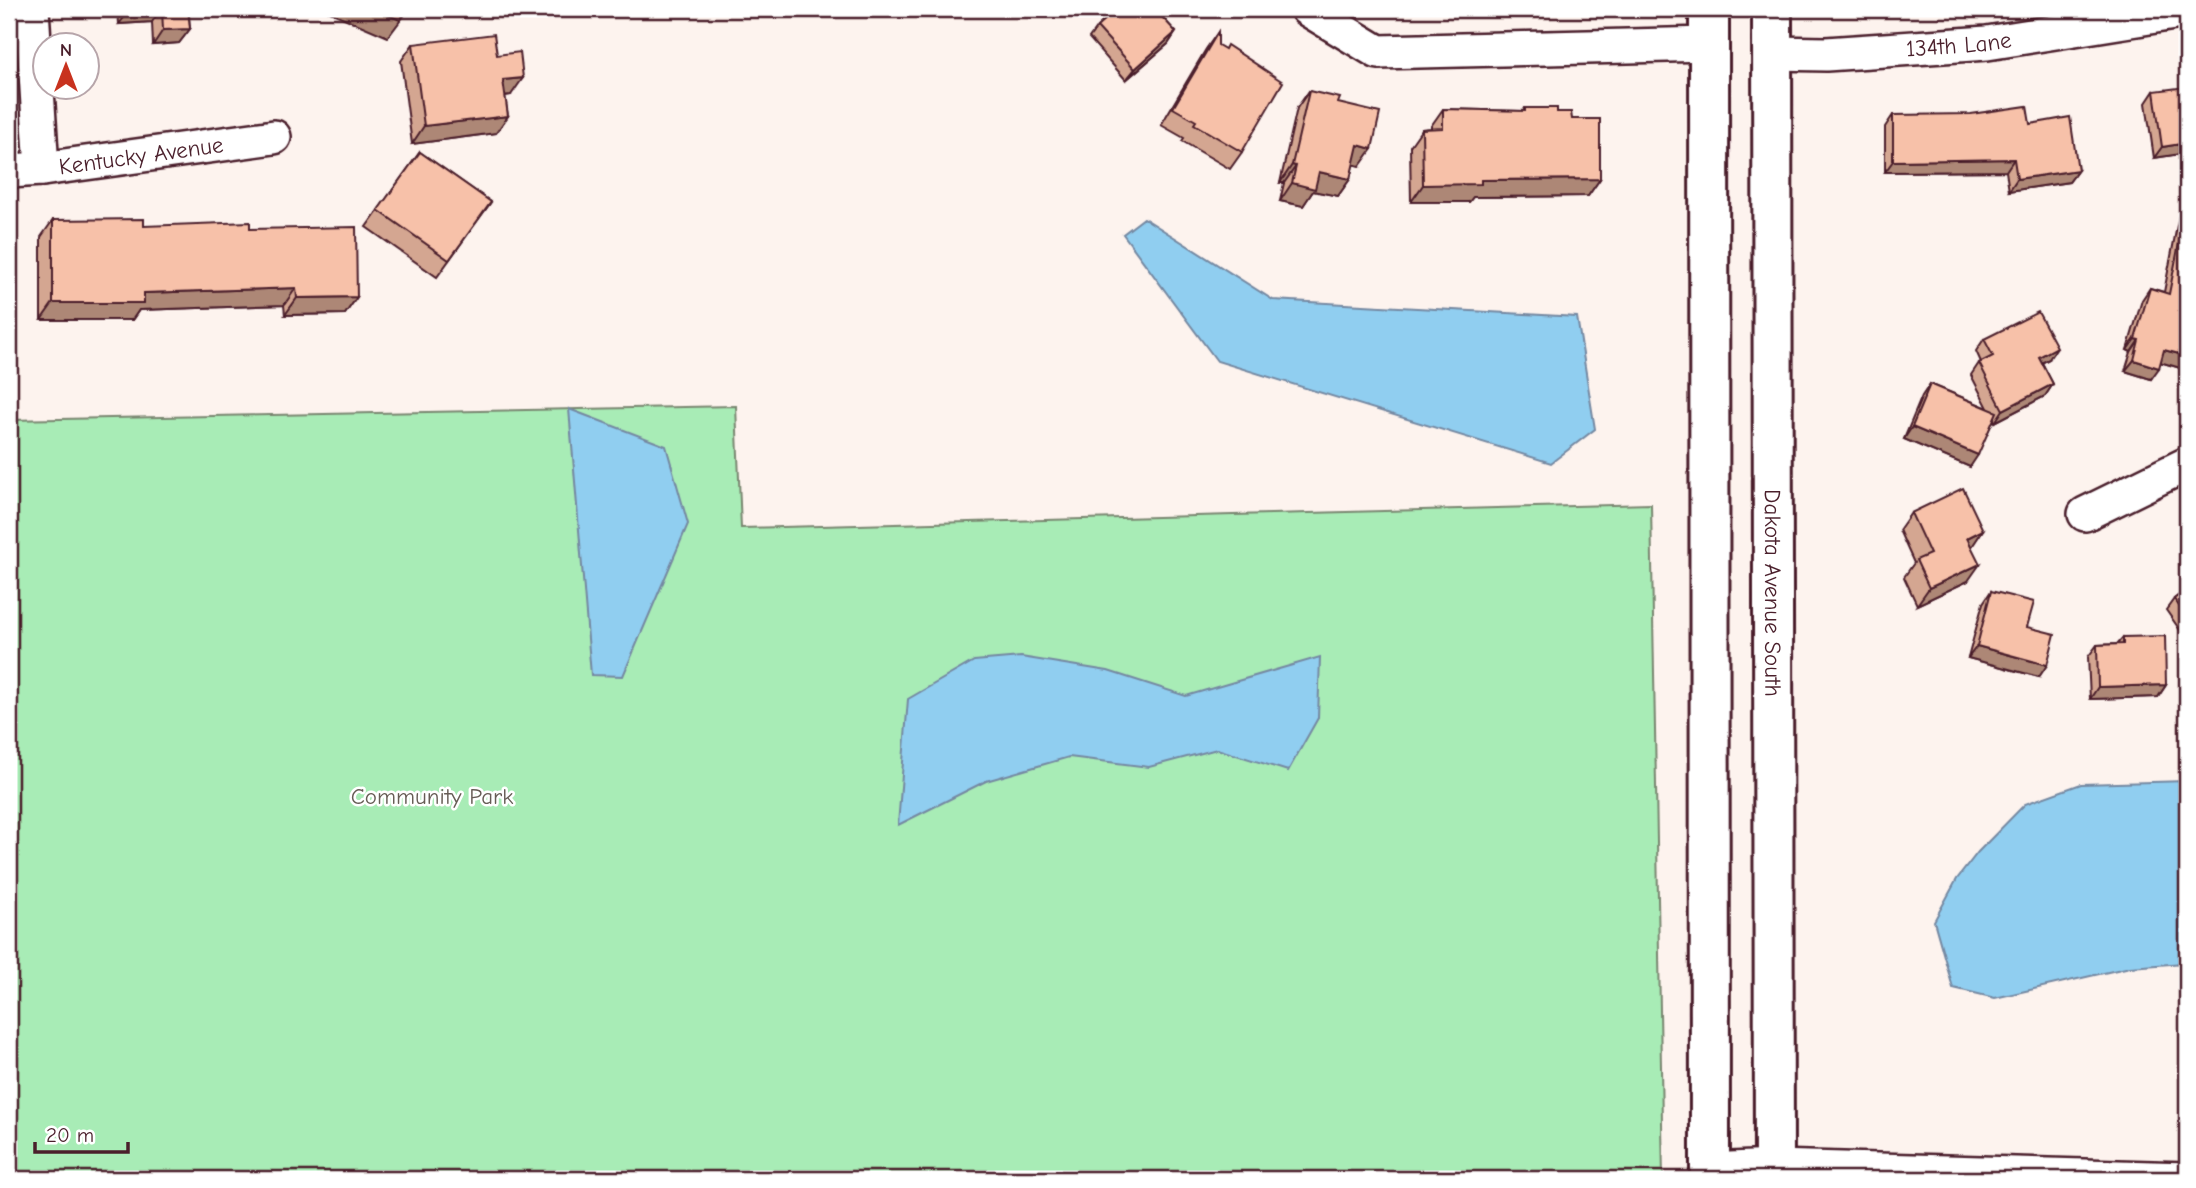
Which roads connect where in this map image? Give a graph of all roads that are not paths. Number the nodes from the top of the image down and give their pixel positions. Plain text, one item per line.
1 (32, 9) edge
2 (1307, 9) edge
3 (1772, 9) edge
4 (2187, 11) edge
5 (1709, 27) edge
6 (1772, 53) junction
7 (274, 137) dead end
8 (42, 169) junction
9 (9, 172) edge
10 (2187, 464) edge
11 (2085, 514) dead end
12 (1774, 1173) edge
13 (1709, 1175) edge
14 (2187, 1179) edge

1 - 8 street
2 - 5 street
3 - 6 main road, Dakota Avenue South
4 - 6 street, 134th Lane
5 - 13 main road
6 - 12 main road, Dakota Avenue South
7 - 8 street, Kentucky Avenue
8 - 9 street, Kentucky Avenue
10 - 11 street
12 - 13 street
12 - 14 street

